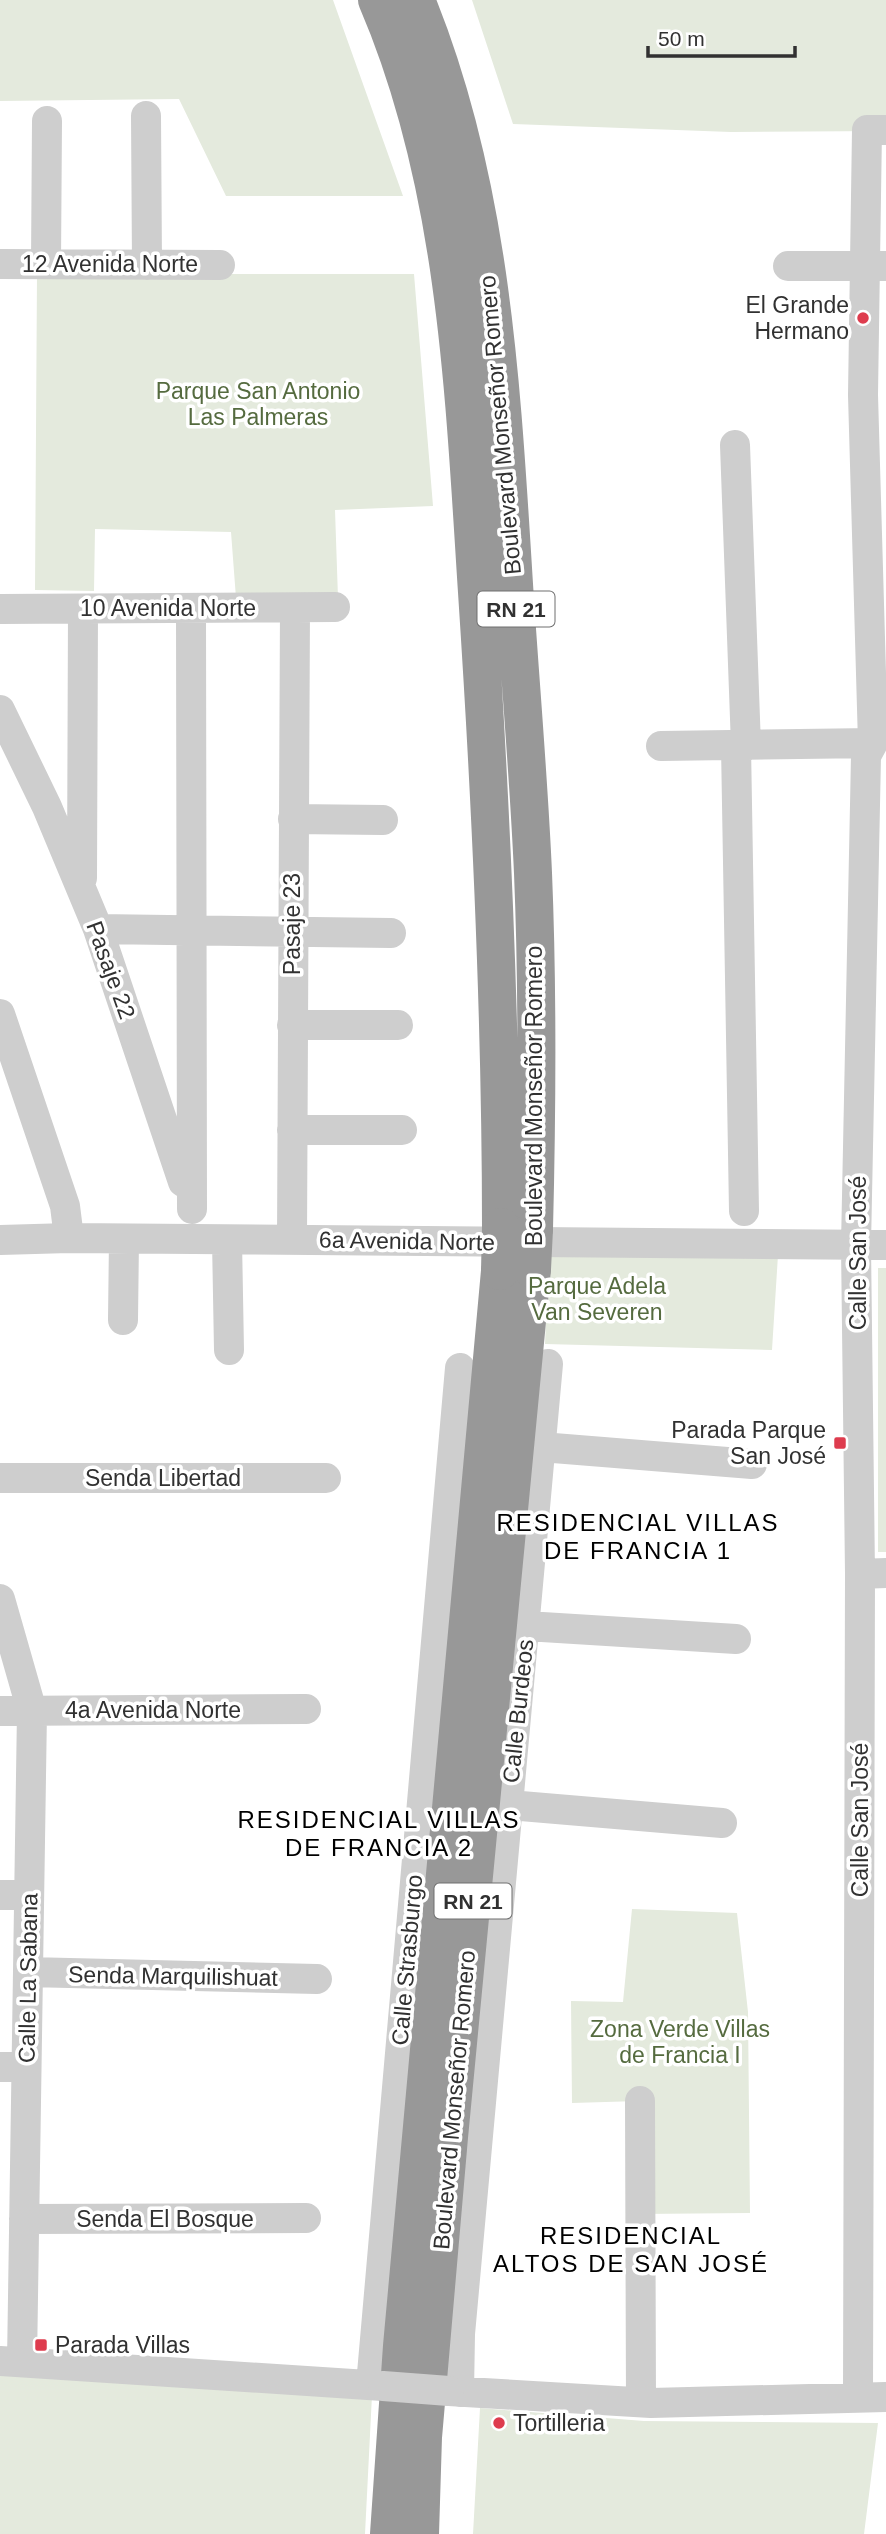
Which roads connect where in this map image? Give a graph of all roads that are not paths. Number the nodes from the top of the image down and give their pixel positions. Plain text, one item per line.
1 (377, 0) edge
2 (416, 0) edge
3 (146, 116) dead end
4 (47, 121) dead end
5 (886, 130) edge
6 (0, 264) edge
7 (46, 264) junction
8 (146, 265) junction
9 (220, 265) dead end
10 (876, 265) edge
11 (788, 266) dead end
12 (734, 444) dead end
13 (335, 607) dead end
14 (191, 608) junction
15 (295, 608) junction
16 (0, 609) edge
17 (83, 609) junction
18 (0, 710) edge
19 (661, 746) dead end
20 (741, 746) junction
21 (875, 751) edge
22 (293, 819) junction
23 (383, 820) dead end
24 (78, 886) junction
25 (99, 929) junction
26 (192, 930) junction
27 (292, 930) junction
28 (391, 933) dead end
29 (0, 1014) edge
30 (292, 1025) junction
31 (398, 1025) dead end
32 (292, 1130) junction
33 (402, 1130) dead end
34 (192, 1209) junction
35 (744, 1211) dead end
36 (517, 1228) junction
37 (69, 1238) junction
38 (124, 1239) junction
39 (190, 1239) junction
40 (0, 1240) edge
41 (227, 1240) junction
42 (292, 1240) junction
43 (856, 1245) junction
44 (886, 1245) edge
45 (516, 1270) junction
46 (123, 1320) dead end
47 (229, 1350) dead end
48 (548, 1364) dead end
49 (460, 1368) dead end
50 (541, 1447) junction
51 (752, 1464) dead end
52 (0, 1478) edge
53 (326, 1478) dead end
54 (873, 1574) edge
55 (0, 1599) edge
56 (526, 1626) junction
57 (736, 1639) dead end
58 (873, 1677) edge
59 (306, 1709) dead end
60 (0, 1711) edge
61 (32, 1711) junction
62 (509, 1805) junction
63 (722, 1823) dead end
64 (15, 1895) edge
65 (28, 1972) junction
66 (317, 1979) dead end
67 (13, 2067) edge
68 (640, 2101) dead end
69 (306, 2218) dead end
70 (24, 2219) junction
71 (872, 2285) edge
72 (11, 2362) edge
73 (377, 2385) junction
74 (454, 2392) junction
75 (872, 2397) edge
76 (641, 2402) junction
77 (389, 2534) edge
78 (420, 2534) edge

1 - 36 highway, Boulevard Monseñor Romero / RN 21
2 - 36 highway, Boulevard Monseñor Romero / RN 21
3 - 8 street
4 - 7 street
5 - 10 street, Calle San José
6 - 7 street, 12 Avenida Norte
7 - 8 street, 12 Avenida Norte
8 - 9 street, 12 Avenida Norte
10 - 11 street
10 - 21 street, Calle San José
12 - 20 street
13 - 15 street, 10 Avenida Norte
14 - 15 street, 10 Avenida Norte
14 - 17 street, 10 Avenida Norte
14 - 26 street
15 - 22 street, Pasaje 23
16 - 17 street, 10 Avenida Norte
17 - 24 street
18 - 24 street, Pasaje 22
19 - 20 street
20 - 21 street
20 - 35 street
21 - 43 street, Calle San José
22 - 23 street
22 - 27 street, Pasaje 23
24 - 25 street, Pasaje 22
25 - 26 street
25 - 34 street, Pasaje 22
26 - 27 street
26 - 34 street
27 - 28 street
27 - 30 street, Pasaje 23
29 - 37 street
30 - 31 street
30 - 32 street, Pasaje 23
32 - 33 street
32 - 42 street, Pasaje 23
34 - 39 street, Pasaje 22
36 - 45 highway, Boulevard Monseñor Romero / RN 21, bridge
37 - 38 street, 6a Avenida Norte
37 - 40 street, 6a Avenida Norte
38 - 39 street, 6a Avenida Norte
38 - 46 street
39 - 41 street, 6a Avenida Norte
41 - 42 street, 6a Avenida Norte
41 - 47 street
42 - 43 street, 6a Avenida Norte
43 - 44 street, 6a Avenida Norte
43 - 54 street, Calle San José
45 - 77 highway, Boulevard Monseñor Romero / RN 21
45 - 78 highway, Boulevard Monseñor Romero / RN 21
48 - 50 street, Calle Burdeos
49 - 73 street, Calle Strasburgo
50 - 51 street
50 - 56 street, Calle Burdeos
52 - 53 street, Senda Libertad
54 - 58 street, Calle San José
55 - 61 street, Calle La Sabana
56 - 57 street
56 - 62 street, Calle Burdeos
58 - 71 street, Calle San José
59 - 61 street, 4a Avenida Norte
60 - 61 street, 4a Avenida Norte
61 - 64 street, Calle La Sabana
62 - 63 street
62 - 74 street, Calle Burdeos
64 - 65 street, Calle La Sabana
65 - 66 street, Senda Marquilishuat
65 - 67 street, Calle La Sabana
67 - 70 street, Calle La Sabana
68 - 76 street
69 - 70 street, Senda El Bosque
70 - 72 street, Calle La Sabana
71 - 75 street, Calle San José
72 - 73 street
73 - 74 street, bridge
74 - 76 street
75 - 76 street

